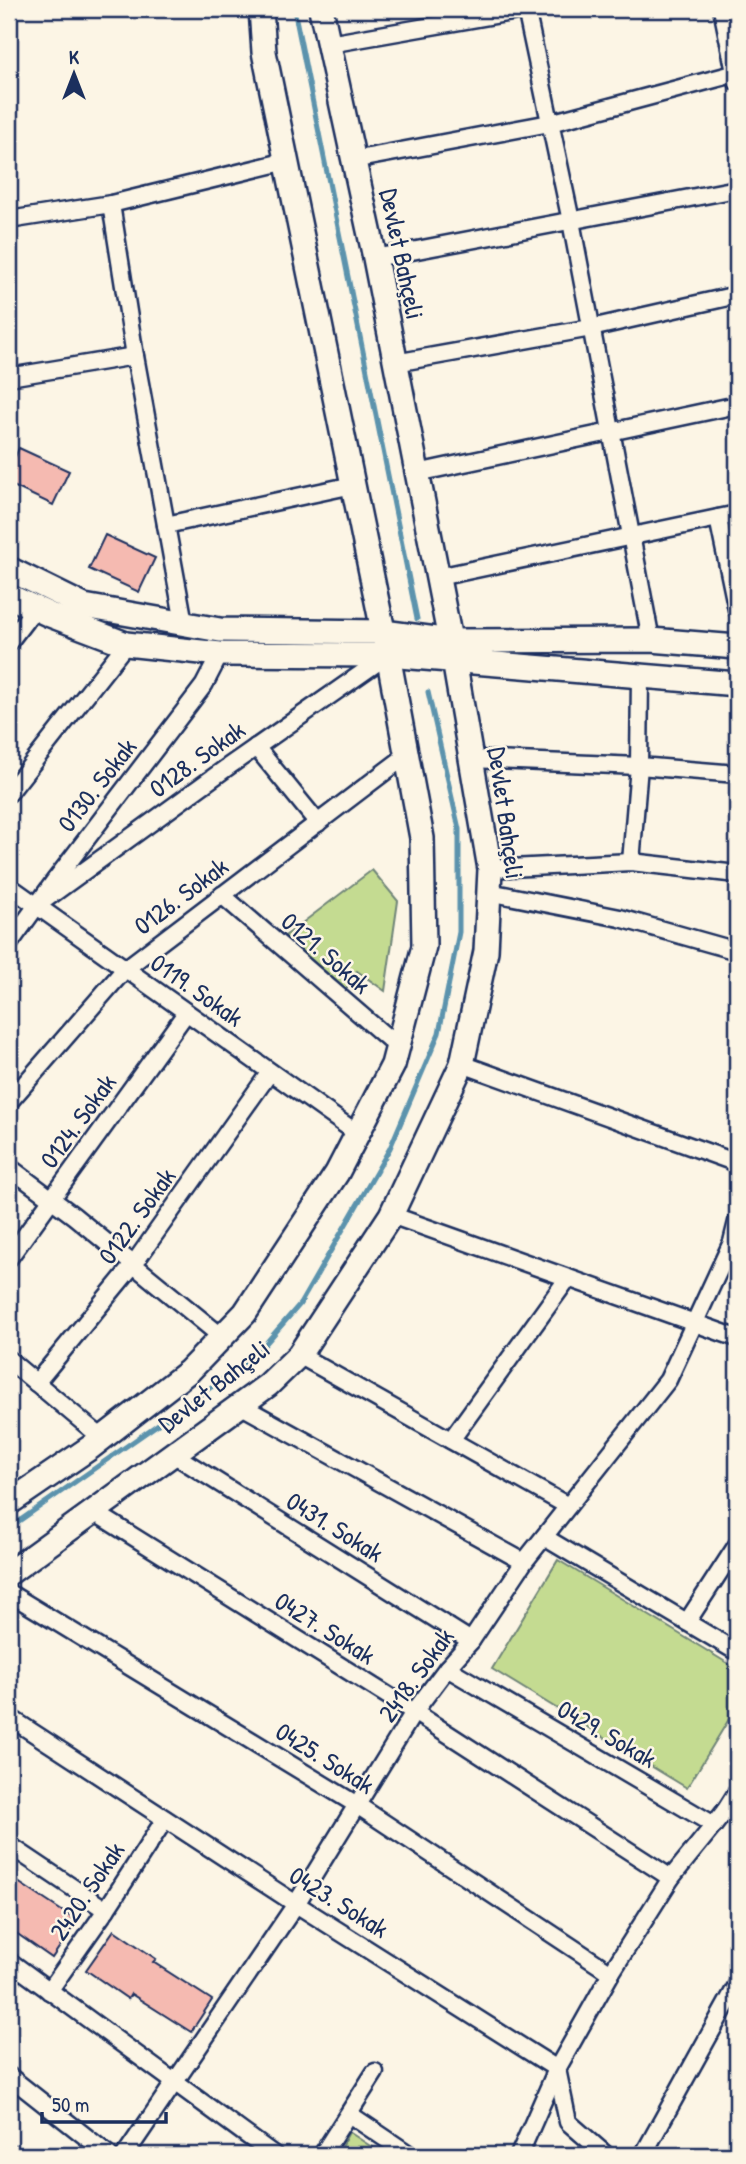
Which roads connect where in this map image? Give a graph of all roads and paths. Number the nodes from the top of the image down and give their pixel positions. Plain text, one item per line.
1 (261, 9) edge
2 (321, 9) edge
3 (527, 9) edge
4 (722, 9) edge
5 (329, 44) junction
6 (737, 77) edge
7 (550, 124) junction
8 (354, 160) junction
9 (287, 161) junction
10 (737, 189) edge
11 (111, 204) junction
12 (9, 220) edge
13 (571, 221) junction
14 (375, 258) junction
15 (737, 295) edge
16 (591, 328) junction
17 (135, 356) junction
18 (395, 363) junction
19 (9, 377) edge
20 (737, 405) edge
21 (612, 433) junction
22 (417, 473) junction
23 (353, 485) junction
24 (737, 514) edge
25 (718, 518) junction
26 (166, 525) junction
27 (631, 537) junction
28 (9, 569) edge
29 (438, 577) junction
30 (9, 596) edge
31 (35, 608) junction
32 (737, 610) edge
33 (184, 623) junction
34 (383, 632) junction
35 (651, 640) junction
36 (9, 642) edge
37 (126, 644) junction
38 (737, 647) edge
39 (452, 650) junction
40 (220, 654) junction
41 (388, 655) junction
42 (640, 677) junction
43 (737, 684) edge
44 (256, 747) junction
45 (407, 755) junction
46 (471, 759) junction
47 (639, 766) junction
48 (737, 774) edge
49 (9, 793) edge
50 (318, 823) junction
51 (631, 862) junction
52 (491, 869) junction
53 (737, 874) edge
54 (9, 886) edge
55 (489, 892) junction
56 (222, 895) junction
57 (36, 906) junction
58 (9, 944) edge
59 (737, 951) edge
60 (125, 969) junction
61 (186, 1013) junction
62 (398, 1048) junction
63 (462, 1064) junction
64 (270, 1072) junction
65 (9, 1102) edge
66 (358, 1134) junction
67 (737, 1163) edge
68 (9, 1167) edge
69 (52, 1200) junction
70 (391, 1215) junction
71 (737, 1222) edge
72 (9, 1258) edge
73 (133, 1265) junction
74 (568, 1278) junction
75 (694, 1323) junction
76 (222, 1337) junction
77 (737, 1338) edge
78 (299, 1355) junction
79 (9, 1360) edge
80 (36, 1383) junction
81 (240, 1405) junction
82 (102, 1438) junction
83 (451, 1440) junction
84 (173, 1454) junction
85 (9, 1503) edge
86 (568, 1506) junction
87 (94, 1512) junction
88 (544, 1537) junction
89 (737, 1545) edge
90 (524, 1562) junction
91 (9, 1573) edge
92 (9, 1592) edge
93 (687, 1622) junction
94 (471, 1641) junction
95 (737, 1652) edge
96 (447, 1668) junction
97 (414, 1713) junction
98 (9, 1717) edge
99 (737, 1792) edge
100 (357, 1805) junction
101 (731, 1814) edge
102 (165, 1819) junction
103 (714, 1825) junction
104 (9, 1845) edge
105 (671, 1878) junction
106 (296, 1904) junction
107 (106, 1910) junction
108 (9, 1961) edge
109 (611, 1973) junction
110 (737, 1985) edge
111 (49, 1991) junction
112 (557, 2069) junction
113 (376, 2072) dead end
114 (9, 2076) edge
115 (174, 2082) junction
116 (349, 2114) junction
117 (109, 2155) edge
118 (125, 2155) edge
119 (274, 2155) edge
120 (322, 2155) edge
121 (410, 2155) edge
122 (519, 2155) edge
123 (606, 2155) edge
124 (643, 2155) edge

1 - 9 street, Devlet Bahçeli
2 - 5 street, Devlet Bahçeli
3 - 5 street
3 - 7 street
4 - 6 street
5 - 8 street, Devlet Bahçeli
6 - 7 street
7 - 8 street
7 - 13 street
8 - 14 street, Devlet Bahçeli
9 - 11 street
9 - 23 street, Devlet Bahçeli
10 - 13 street
11 - 12 street
11 - 17 street
13 - 14 street
13 - 16 street
14 - 18 street, Devlet Bahçeli
15 - 16 street
16 - 18 street
16 - 21 street
17 - 19 street
17 - 26 street
18 - 22 street, Devlet Bahçeli
20 - 21 street
21 - 22 street
21 - 27 street
22 - 29 street, Devlet Bahçeli
23 - 26 street
23 - 34 street, Devlet Bahçeli
24 - 25 street
25 - 27 street
25 - 32 street
26 - 33 street
27 - 29 street
27 - 35 street
28 - 33 street
29 - 39 street, Devlet Bahçeli
30 - 31 street
31 - 36 street
31 - 37 street
33 - 34 street
34 - 39 street
34 - 41 street, Devlet Bahçeli
35 - 38 street
35 - 39 street
37 - 40 street
37 - 49 street
39 - 41 street
39 - 42 street
39 - 46 street, Devlet Bahçeli
40 - 41 street
40 - 57 street, 0130. Sokak
41 - 44 street, 0128. Sokak
41 - 45 street, Devlet Bahçeli
42 - 43 street
42 - 47 street
44 - 50 street
44 - 57 street, 0128. Sokak
45 - 50 street, 0126. Sokak
45 - 62 street, Devlet Bahçeli
46 - 47 street
46 - 52 street, Devlet Bahçeli
47 - 48 street
47 - 51 street
50 - 56 street, 0126. Sokak
51 - 52 street
51 - 53 street
52 - 55 street, Devlet Bahçeli
54 - 57 street, 0119. Sokak
55 - 59 street
55 - 63 street, Devlet Bahçeli
56 - 60 street, 0126. Sokak
56 - 62 street, 0121. Sokak
57 - 58 street, 0130. Sokak
57 - 60 street, 0119. Sokak
60 - 61 street, 0119. Sokak
60 - 65 street, 0126. Sokak
61 - 64 street, 0119. Sokak
61 - 69 street, 0124. Sokak
62 - 66 street, Devlet Bahçeli
63 - 67 street
63 - 70 street, Devlet Bahçeli
64 - 66 street, 0119. Sokak
64 - 73 street, 0122. Sokak
66 - 76 street, Devlet Bahçeli
68 - 69 street
69 - 72 street, 0124. Sokak
69 - 73 street
70 - 74 street
70 - 78 street, Devlet Bahçeli
71 - 75 street, 2418. Sokak
73 - 76 street
73 - 80 street, 0122. Sokak
74 - 75 street
74 - 83 street
75 - 77 street
75 - 86 street, 2418. Sokak
76 - 82 street, Devlet Bahçeli
78 - 81 street, Devlet Bahçeli
78 - 83 street
79 - 80 street
80 - 82 street
81 - 84 street, Devlet Bahçeli
81 - 90 street
82 - 85 street, Devlet Bahçeli
83 - 86 street
84 - 87 street, Devlet Bahçeli
84 - 94 street, 0431. Sokak
86 - 88 street, 2418. Sokak
87 - 91 street, Devlet Bahçeli
87 - 97 street, 0427. Sokak
88 - 90 street, 2418. Sokak
88 - 93 street
89 - 93 street
90 - 94 street, 2418. Sokak
92 - 100 street, 0425. Sokak
93 - 95 street
94 - 96 street, 2418. Sokak
96 - 97 street, 2418. Sokak
96 - 103 street, 0429. Sokak
97 - 100 street, 2418. Sokak
97 - 105 street, 0427. Sokak
98 - 102 street, 0423. Sokak
99 - 101 street
100 - 106 street, 2418. Sokak
100 - 109 street, 0425. Sokak
101 - 103 street
102 - 106 street, 0423. Sokak
102 - 107 street, 2420. Sokak
103 - 105 street
104 - 107 street
105 - 109 street
106 - 112 street, 0423. Sokak
106 - 115 street, 2418. Sokak
107 - 111 street, 2420. Sokak
108 - 111 street
109 - 112 street
110 - 124 street
111 - 115 street
112 - 122 street
112 - 123 street
113 - 116 street
114 - 117 street
115 - 118 street, 2418. Sokak
115 - 119 street
116 - 120 street
116 - 121 street

